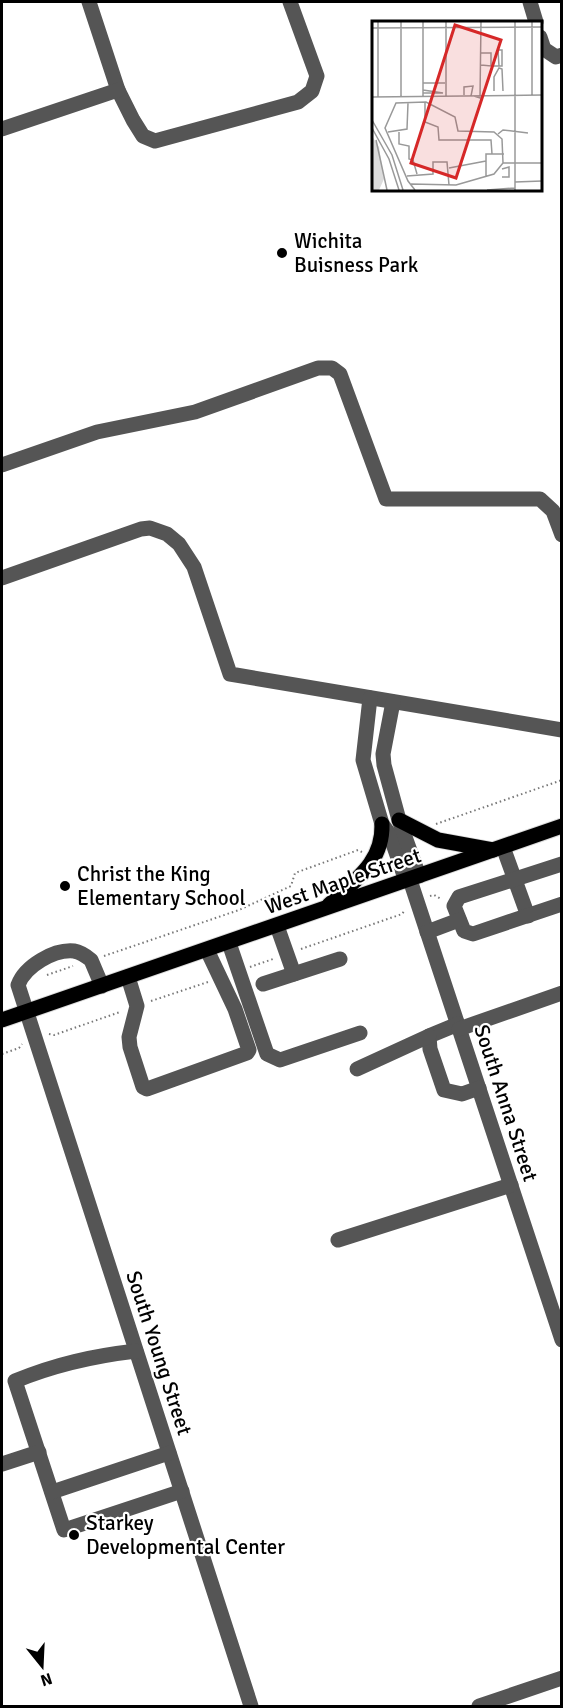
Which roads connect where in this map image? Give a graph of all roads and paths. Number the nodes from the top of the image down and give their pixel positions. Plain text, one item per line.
1 (89, 2) edge
2 (290, 2) edge
3 (530, 2) edge
4 (536, 21) edge
5 (542, 43) edge
6 (561, 55) edge
7 (118, 90) junction
8 (2, 129) edge
9 (2, 465) edge
10 (561, 535) edge
11 (2, 578) edge
12 (370, 698) junction
13 (393, 702) junction
14 (561, 730) edge
15 (561, 780) edge
16 (399, 820) junction
17 (382, 824) junction
18 (561, 826) edge
19 (428, 835) junction
20 (498, 848) junction
21 (375, 857) junction
22 (561, 864) edge
23 (412, 879) junction
24 (515, 880) junction
25 (561, 904) edge
26 (324, 910) junction
27 (528, 916) junction
28 (459, 920) junction
29 (277, 926) junction
30 (427, 932) junction
31 (229, 943) junction
32 (207, 950) junction
33 (340, 959) dead end
34 (91, 960) junction
35 (294, 974) junction
36 (43, 976) dead end
37 (128, 977) junction
38 (263, 984) dead end
39 (102, 986) junction
40 (561, 993) edge
41 (27, 1011) junction
42 (2, 1020) edge
43 (458, 1026) junction
44 (360, 1033) dead end
45 (429, 1036) junction
46 (357, 1069) dead end
47 (479, 1088) junction
48 (511, 1185) junction
49 (338, 1240) dead end
50 (561, 1340) edge
51 (136, 1351) junction
52 (8, 1383) edge
53 (39, 1452) junction
54 (169, 1453) junction
55 (2, 1464) edge
56 (182, 1491) junction
57 (52, 1492) junction
58 (561, 1678) edge
59 (251, 1707) edge
60 (478, 1707) edge

1 - 7 street
2 - 7 street
3 - 4 street
5 - 6 street
7 - 8 street
9 - 10 street
11 - 12 street
12 - 13 street
12 - 17 street
13 - 14 street
13 - 16 street
15 - 19 path
16 - 19 main road
16 - 23 street
17 - 21 main road
17 - 23 street
18 - 20 main road, West Maple Street
19 - 20 main road
20 - 23 main road, West Maple Street
20 - 24 street
21 - 26 main road
21 - 34 path
22 - 24 street
23 - 26 main road, West Maple Street
23 - 30 street, South Anna Street
24 - 27 street
24 - 28 street
25 - 27 street
26 - 29 main road, West Maple Street
27 - 28 street
28 - 30 street
29 - 31 main road, West Maple Street
29 - 35 street
30 - 43 street, South Anna Street
31 - 32 main road, West Maple Street
31 - 44 street
32 - 37 main road, West Maple Street
32 - 37 street
33 - 35 street
34 - 36 path
34 - 39 street
34 - 41 street, South Young Street
35 - 38 street
37 - 39 main road, West Maple Street
39 - 41 main road, West Maple Street
40 - 43 street
41 - 42 main road, West Maple Street
41 - 51 street, South Young Street
43 - 45 street
43 - 47 street, South Anna Street
45 - 46 street
45 - 47 street
47 - 48 street, South Anna Street
48 - 49 street
48 - 50 street, South Anna Street
51 - 52 street
51 - 54 street, South Young Street
52 - 53 street
53 - 55 street
53 - 57 street
54 - 56 street, South Young Street
54 - 57 street
56 - 57 street
56 - 59 street, South Young Street
58 - 60 street

